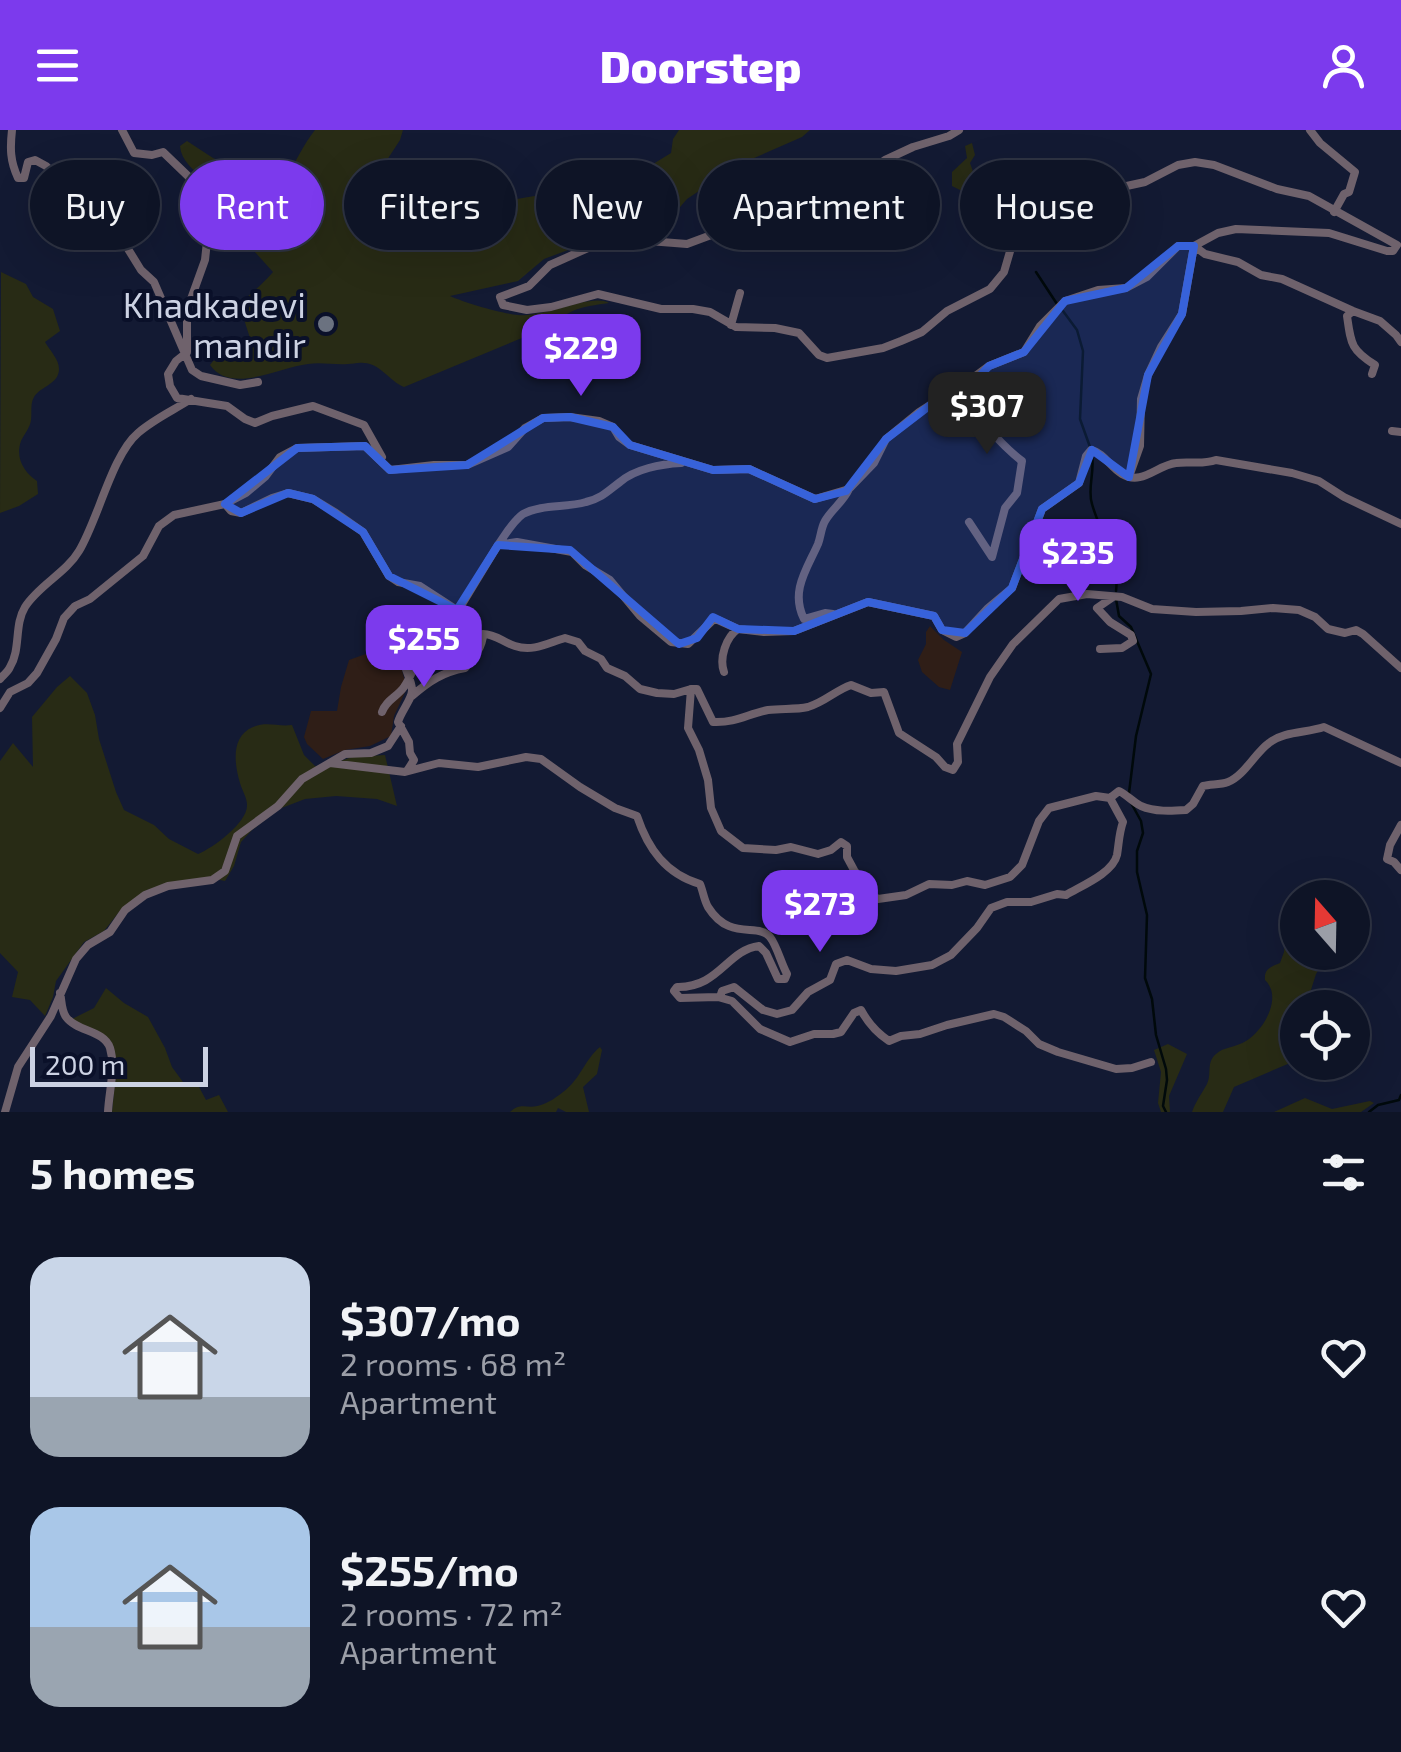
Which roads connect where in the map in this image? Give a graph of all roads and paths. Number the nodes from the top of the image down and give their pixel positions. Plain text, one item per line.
1 (12, 130) edge
2 (122, 130) edge
3 (959, 130) edge
4 (1310, 130) edge
5 (1334, 212) junction
6 (1194, 246) junction
7 (1399, 246) edge
8 (740, 293) dead end
9 (1353, 311) junction
10 (731, 324) junction
11 (1401, 342) edge
12 (187, 355) junction
13 (1372, 374) dead end
14 (258, 382) dead end
15 (964, 394) junction
16 (190, 399) junction
17 (695, 465) junction
18 (390, 470) junction
19 (1130, 477) junction
20 (849, 489) junction
21 (225, 504) junction
22 (969, 522) dead end
23 (1401, 524) edge
24 (498, 545) junction
25 (1113, 597) junction
26 (458, 610) junction
27 (838, 614) junction
28 (738, 629) junction
29 (482, 634) junction
30 (430, 645) dead end
31 (408, 648) dead end
32 (1100, 649) dead end
33 (1401, 668) edge
34 (724, 672) dead end
35 (0, 679) edge
36 (408, 680) junction
37 (691, 689) junction
38 (412, 696) junction
39 (0, 708) edge
40 (382, 712) dead end
41 (402, 726) junction
42 (330, 764) junction
43 (1401, 764) edge
44 (407, 771) junction
45 (1110, 798) junction
46 (1401, 825) edge
47 (1401, 870) edge
48 (60, 994) junction
49 (720, 997) junction
50 (1151, 1062) dead end
51 (6, 1112) edge
52 (108, 1112) edge

1 - 12 street
2 - 12 street
3 - 10 street
4 - 5 street
5 - 7 street
5 - 10 street
6 - 7 street
6 - 9 street
6 - 15 street
6 - 19 street
8 - 10 street
9 - 11 street
9 - 13 street
12 - 14 street
12 - 16 street
15 - 20 street
15 - 22 street
16 - 18 street
16 - 35 street
17 - 18 street
17 - 20 street
17 - 24 street
18 - 21 street
19 - 23 street
19 - 27 street
20 - 27 street
21 - 26 street
21 - 39 street
24 - 26 street
24 - 28 street
25 - 32 street
25 - 33 street
25 - 37 street
26 - 29 street
27 - 28 street
28 - 34 street
29 - 37 street
29 - 38 street
30 - 36 street
31 - 36 street
36 - 38 street
36 - 40 street
37 - 45 street
38 - 41 street
41 - 42 street
41 - 44 street
42 - 44 street
42 - 48 street
43 - 45 street
44 - 49 street
45 - 49 street
46 - 47 street
48 - 51 street
48 - 52 street
49 - 50 street

